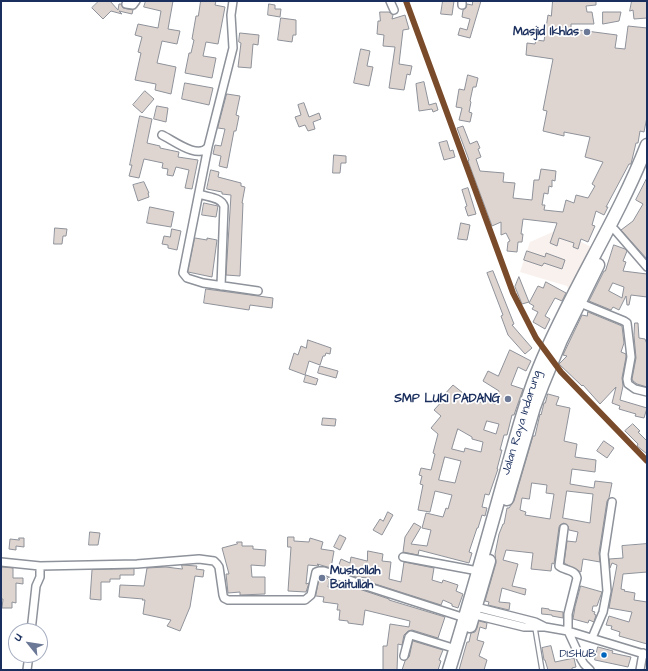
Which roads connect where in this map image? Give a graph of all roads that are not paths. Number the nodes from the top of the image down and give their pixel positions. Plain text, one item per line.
1 (136, 1) edge
2 (233, 1) edge
3 (390, 1) edge
4 (126, 4) dead end
5 (394, 10) dead end
6 (162, 135) dead end
7 (647, 145) edge
8 (208, 147) junction
9 (647, 163) edge
10 (198, 194) junction
11 (616, 230) junction
12 (647, 267) edge
13 (221, 286) junction
14 (258, 291) dead end
15 (574, 308) junction
16 (647, 392) edge
17 (507, 486) junction
18 (612, 502) dead end
19 (564, 528) dead end
20 (403, 557) dead end
21 (1, 562) edge
22 (40, 566) junction
23 (478, 571) junction
24 (470, 613) junction
25 (32, 623) edge
26 (535, 625) junction
27 (568, 631) junction
28 (592, 638) junction
29 (456, 649) junction
30 (645, 654) edge
31 (404, 656) dead end
32 (449, 670) edge
33 (456, 670) edge
34 (542, 670) edge
35 (590, 670) edge
36 (640, 670) edge

1 - 4 street
2 - 8 street
3 - 5 street
6 - 8 street
7 - 15 highway, Jalan Raya Indarung
8 - 10 street
9 - 11 highway, Jalan Raya Indarung
10 - 13 street
10 - 13 street
11 - 12 street
11 - 15 highway, Jalan Raya Indarung
13 - 14 street
15 - 16 street
15 - 17 highway, Jalan Raya Indarung
17 - 23 highway, Jalan Raya Indarung
17 - 24 highway, Jalan Raya Indarung
18 - 28 street
19 - 27 street
20 - 23 street
21 - 22 street
22 - 24 street
22 - 25 street
23 - 24 highway, Jalan Raya Indarung
24 - 26 street
24 - 29 highway, Jalan Raya Indarung
24 - 33 highway, Jalan Raya Indarung
26 - 27 street
26 - 34 lane
27 - 28 street
27 - 35 street
28 - 30 street
29 - 31 street
29 - 32 highway, Jalan Raya Indarung
30 - 36 street

